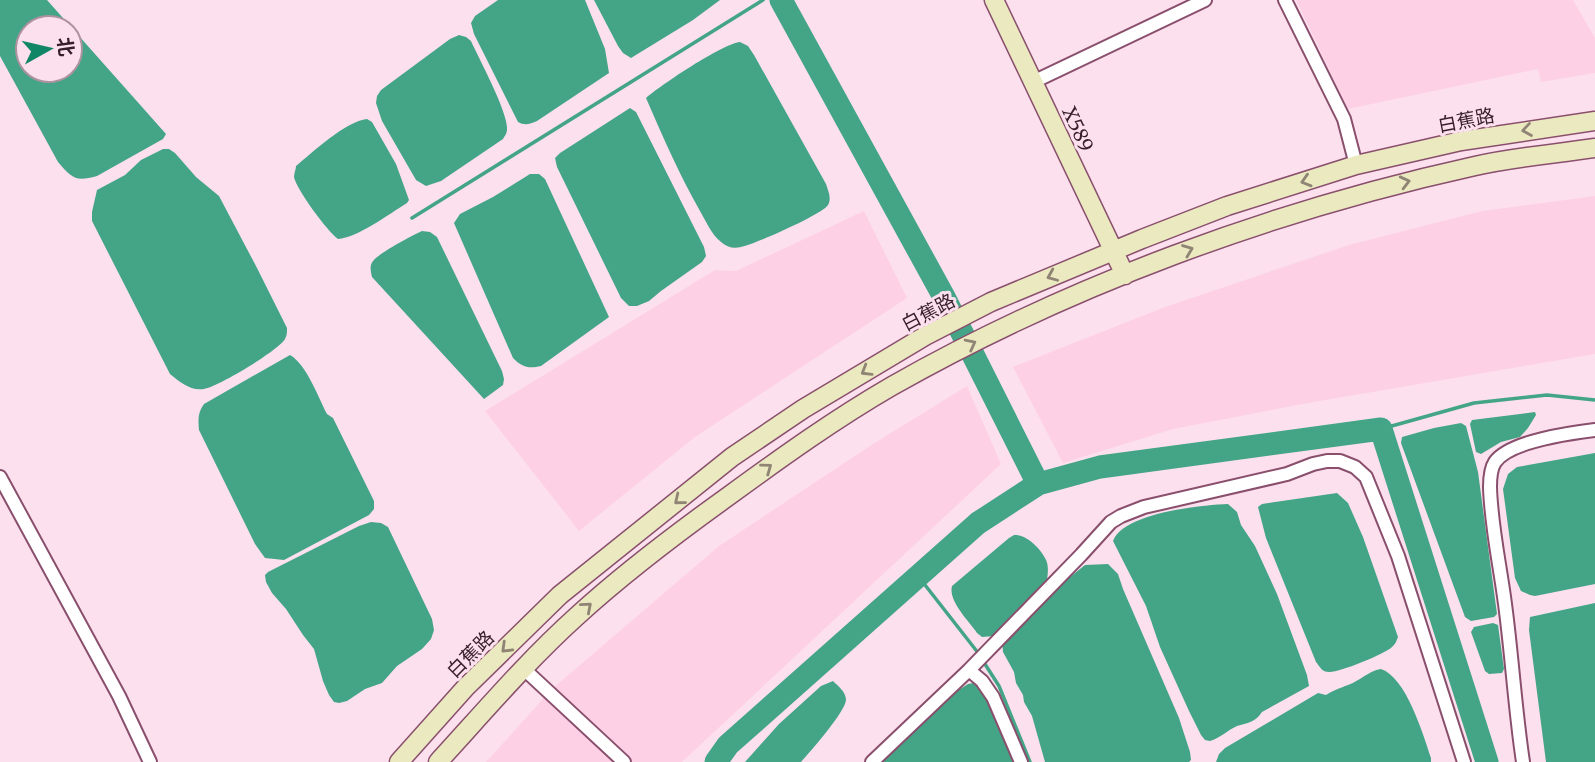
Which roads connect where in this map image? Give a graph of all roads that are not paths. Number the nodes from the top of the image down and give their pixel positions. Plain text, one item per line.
1 (994, 0) edge
2 (1205, 0) edge
3 (1285, 0) edge
4 (1032, 82) junction
5 (1595, 121) edge
6 (1595, 148) edge
7 (1356, 165) junction
8 (1113, 251) junction
9 (1125, 275) junction
10 (1595, 430) edge
11 (0, 477) edge
12 (973, 666) junction
13 (524, 669) junction
14 (150, 762) edge
15 (399, 762) edge
16 (438, 762) edge
17 (624, 762) edge
18 (872, 762) edge
19 (1021, 762) edge
20 (1464, 762) edge
21 (1523, 762) edge

1 - 4 main road, X589 / X589
2 - 4 street
3 - 7 street
4 - 8 main road, X589 / X589
5 -> 7 main road, 白蕉路
9 -> 6 main road
7 -> 8 main road, 白蕉路
8 - 9 main road, X589 / X589
8 -> 15 main road, 白蕉路
13 -> 9 main road
10 - 21 street
11 - 14 street
12 - 18 street
12 - 19 street
12 - 20 street
13 - 16 main road
13 - 17 street

